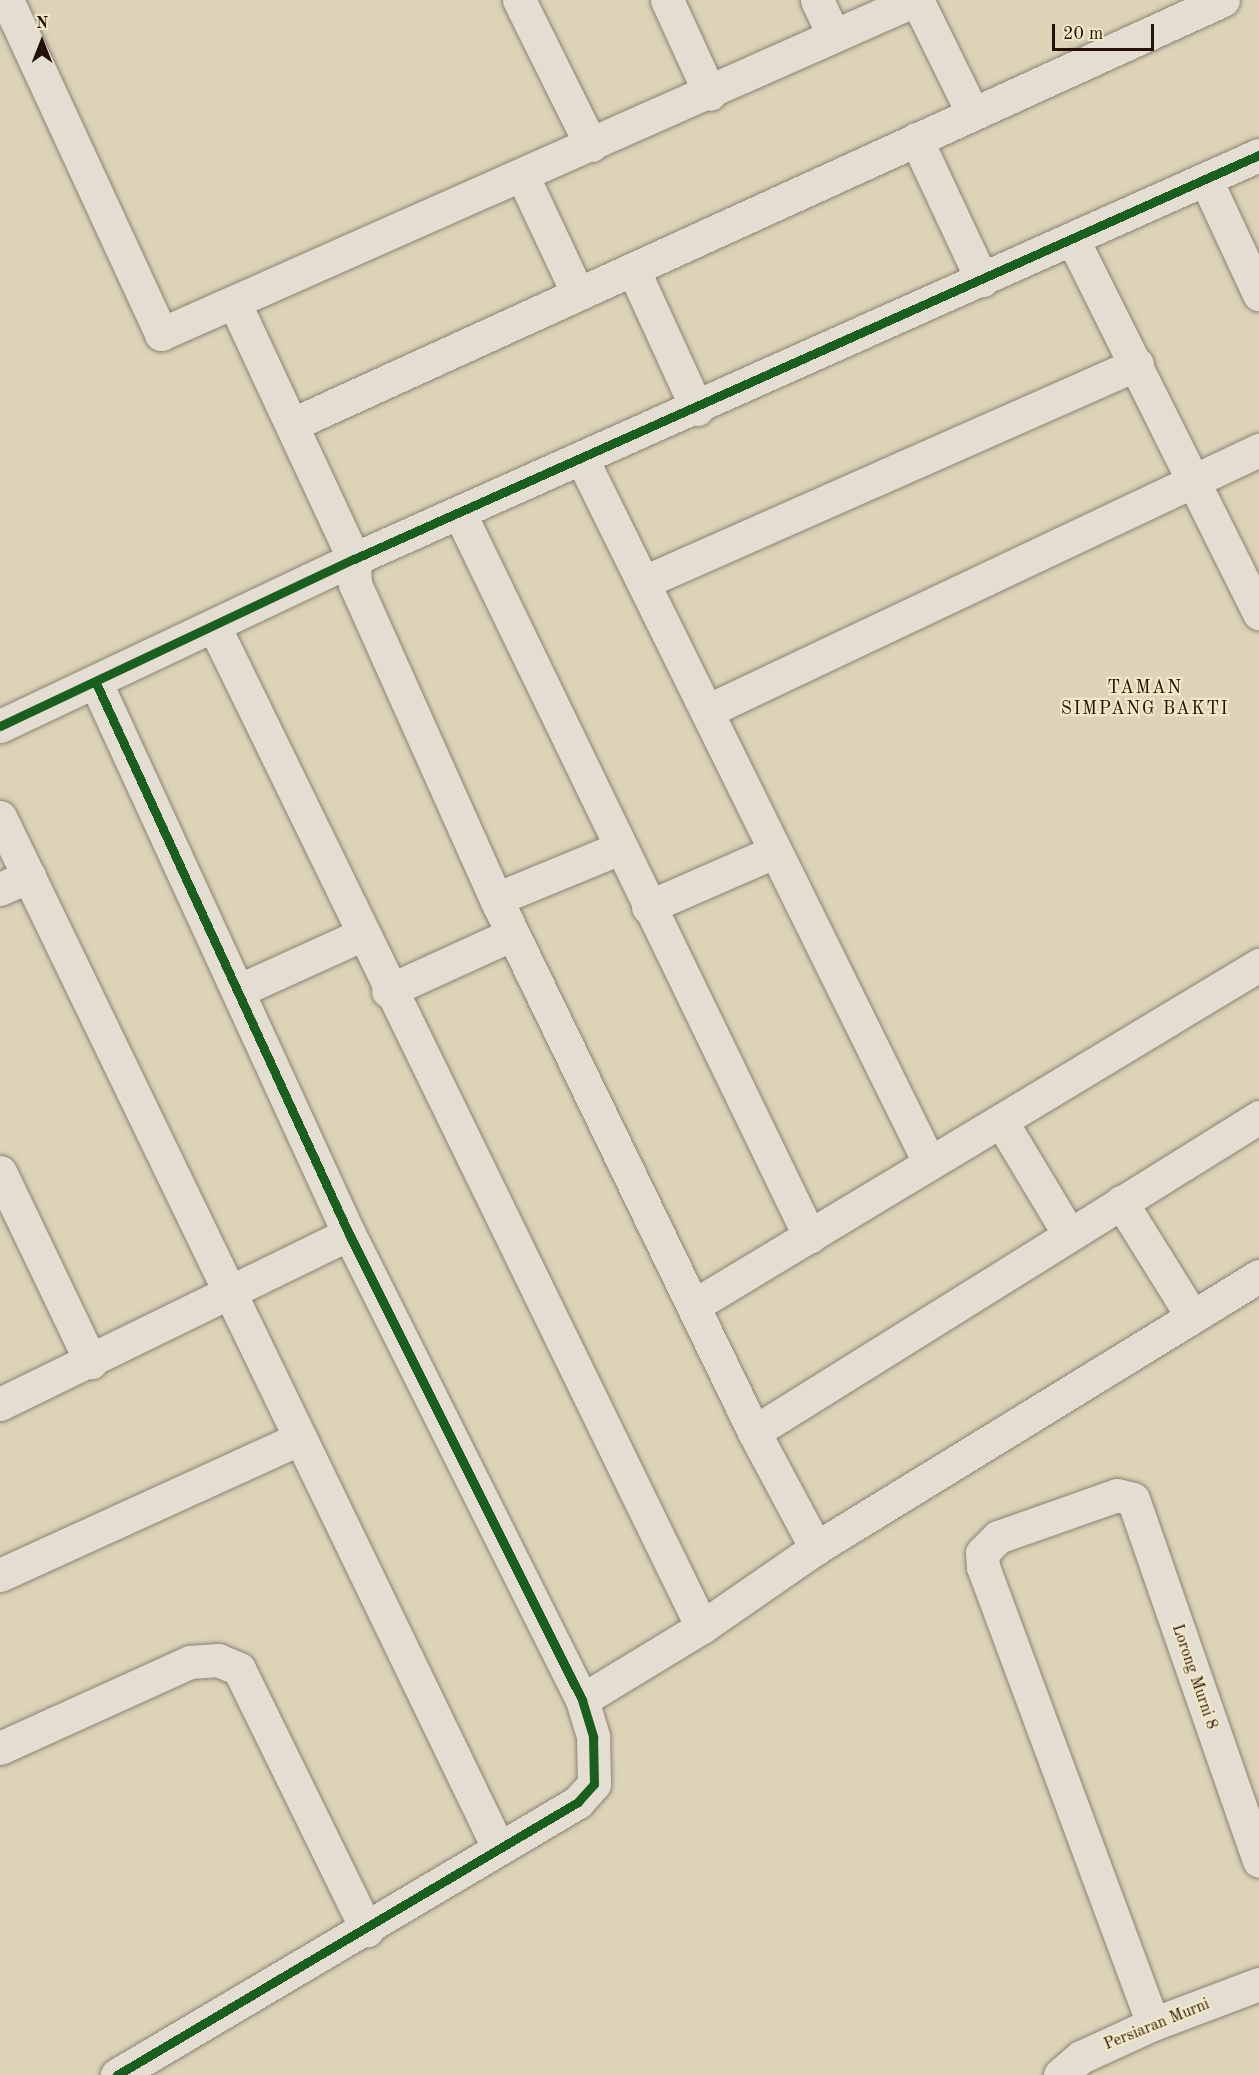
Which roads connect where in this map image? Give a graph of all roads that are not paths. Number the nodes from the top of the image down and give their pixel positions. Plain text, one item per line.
1 (8, 0) edge
2 (519, 0) edge
3 (667, 0) edge
4 (817, 0) edge
5 (916, 0) edge
6 (1223, 0) edge
7 (833, 34) junction
8 (710, 94) junction
9 (973, 114) junction
10 (916, 139) junction
11 (591, 145) junction
12 (1259, 155) edge
13 (523, 177) junction
14 (1206, 180) junction
15 (1074, 242) junction
16 (633, 269) junction
17 (982, 279) junction
18 (578, 294) junction
19 (1259, 294) edge
20 (235, 304) junction
21 (1137, 364) junction
22 (697, 409) junction
23 (294, 424) junction
24 (1259, 450) edge
25 (582, 459) junction
26 (1193, 479) junction
27 (460, 514) junction
28 (354, 559) junction
29 (644, 582) junction
30 (1259, 613) edge
31 (215, 628) junction
32 (96, 683) junction
33 (707, 711) junction
34 (0, 726) edge
35 (0, 817) edge
36 (620, 848) junction
37 (774, 852) junction
38 (14, 883) edge
39 (496, 899) junction
40 (648, 907) junction
41 (513, 934) junction
42 (361, 935) junction
43 (1259, 965) edge
44 (240, 990) junction
45 (388, 991) junction
46 (1259, 1117) edge
47 (1001, 1121) junction
48 (929, 1162) junction
49 (0, 1172) edge
50 (1121, 1202) junction
51 (13, 1227) edge
52 (349, 1234) junction
53 (1070, 1234) junction
54 (810, 1237) junction
55 (1259, 1276) edge
56 (229, 1295) junction
57 (693, 1306) junction
58 (1192, 1316) junction
59 (91, 1362) junction
60 (0, 1404) edge
61 (754, 1432) junction
62 (300, 1438) junction
63 (816, 1548) junction
64 (0, 1575) edge
65 (702, 1627) junction
66 (582, 1700) junction
67 (0, 1748) edge
68 (498, 1847) junction
69 (1259, 1861) edge
70 (367, 1930) junction
71 (1259, 1984) edge
72 (1153, 2024) junction
73 (117, 2075) edge
74 (1060, 2075) edge

1 - 20 street
2 - 11 street
3 - 8 street
4 - 7 street
5 - 7 street
5 - 9 street
6 - 9 street
7 - 8 street
8 - 11 street
9 - 10 street
10 - 16 street
10 - 17 street
11 - 13 street
12 - 14 street
13 - 18 street
13 - 20 street
14 - 15 street
14 - 19 street
15 - 17 street
15 - 21 street
16 - 18 street
16 - 22 street
17 - 22 street
18 - 23 street
20 - 23 street
21 - 26 street
21 - 29 street
22 - 25 street
23 - 28 street
24 - 26 street
25 - 27 street
25 - 29 street
26 - 30 street
26 - 33 street
27 - 28 street
27 - 36 street
28 - 31 street
28 - 39 street
29 - 33 street
31 - 32 street
31 - 42 street
32 - 34 street
32 - 44 street
33 - 37 street
35 - 38 street
36 - 39 street
36 - 40 street
37 - 40 street
37 - 48 street
38 - 56 street
39 - 41 street
40 - 54 street
41 - 45 street
41 - 57 street
42 - 44 street
42 - 45 street
43 - 47 street
44 - 52 street
45 - 65 street
46 - 50 street
47 - 48 street
47 - 53 street
48 - 54 street
49 - 51 street
50 - 53 street
50 - 58 street
51 - 59 street
52 - 56 street
52 - 66 street
53 - 61 street
54 - 57 street
55 - 58 street
56 - 59 street
56 - 62 street
57 - 61 street
58 - 63 street
59 - 60 street
61 - 63 street
62 - 64 street
62 - 68 street
63 - 65 street
65 - 66 street
66 - 68 street
67 - 70 street
68 - 70 street
69 - 72 street, Lorong Murni 8
70 - 73 street
71 - 72 street, Persiaran Murni
72 - 74 street, Persiaran Murni

